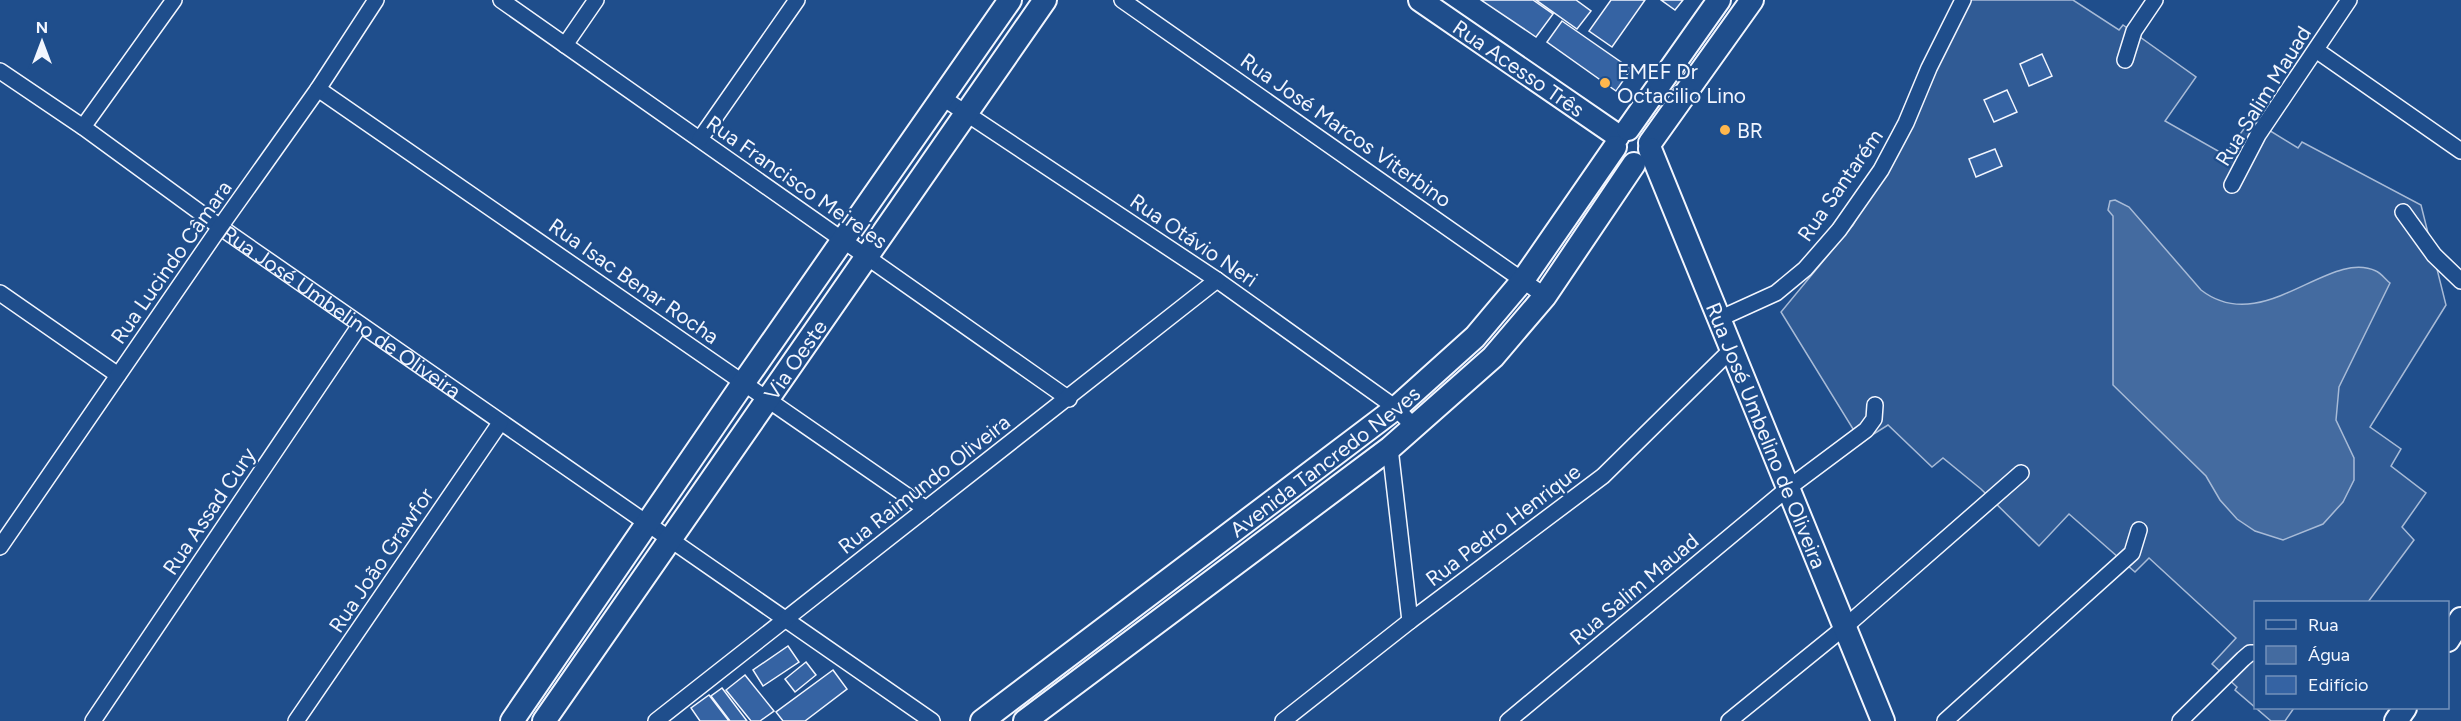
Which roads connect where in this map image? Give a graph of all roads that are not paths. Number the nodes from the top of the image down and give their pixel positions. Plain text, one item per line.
1 (174, 0) edge
2 (375, 0) edge
3 (501, 0) edge
4 (596, 0) edge
5 (797, 0) edge
6 (1010, 0) edge
7 (1045, 0) edge
8 (1122, 0) edge
9 (1420, 0) edge
10 (1719, 0) edge
11 (1752, 0) edge
12 (1963, 0) edge
13 (2155, 0) edge
14 (2349, 0) edge
15 (1696, 33) junction
16 (565, 45) junction
17 (1718, 48) junction
18 (2316, 50) junction
19 (2125, 60) dead end
20 (0, 71) edge
21 (318, 89) junction
22 (943, 98) junction
23 (965, 113) junction
24 (82, 127) junction
25 (1620, 137) junction
26 (700, 139) junction
27 (2461, 151) edge
28 (1643, 155) junction
29 (2232, 185) dead end
30 (2403, 212) dead end
31 (220, 227) junction
32 (843, 240) junction
33 (867, 257) junction
34 (1217, 280) junction
35 (1523, 280) junction
36 (2461, 281) edge
37 (0, 293) edge
38 (1545, 296) junction
39 (1720, 318) junction
40 (360, 325) junction
41 (1733, 348) junction
42 (118, 375) junction
43 (744, 382) junction
44 (768, 399) junction
45 (1068, 399) junction
46 (1875, 405) dead end
47 (1396, 408) junction
48 (501, 423) junction
49 (1415, 428) junction
50 (1390, 448) junction
51 (2021, 473) dead end
52 (1787, 489) junction
53 (926, 509) junction
54 (646, 523) junction
55 (6, 524) edge
56 (2139, 530) dead end
57 (677, 545) junction
58 (0, 547) edge
59 (2461, 619) edge
60 (783, 620) junction
61 (1410, 621) junction
62 (1846, 626) junction
63 (2449, 638) edge
64 (2254, 653) edge
65 (93, 721) edge
66 (296, 721) edge
67 (512, 721) edge
68 (544, 721) edge
69 (656, 721) edge
70 (932, 721) edge
71 (982, 721) edge
72 (1025, 721) edge
73 (1283, 721) edge
74 (1508, 721) edge
75 (1730, 721) edge
76 (1883, 721) edge
77 (1945, 721) edge
78 (2180, 721) edge

1 - 24 street
2 - 21 street, Rua Lucindo Câmara
3 - 16 street, Rua Francisco Meireles
4 - 16 street
5 - 26 street
6 - 22 street, Via Oeste
7 - 23 street, Via Oeste
8 - 35 street, Rua José Marcos Viterbino
9 - 25 street, Rua Acesso Três
10 - 15 street, Avenida Tancredo Neves
11 - 17 street, Avenida Tancredo Neves
12 - 39 street, Rua Santarém
13 - 19 street
14 - 18 street, Rua Salim Mauad
15 - 17 street
15 - 25 street, Avenida Tancredo Neves
16 - 26 street, Rua Francisco Meireles
17 - 28 street, Avenida Tancredo Neves
18 - 27 street
18 - 29 street, Rua Salim Mauad
20 - 24 street, Rua José Umbelino de Oliveira
21 - 31 street, Rua Lucindo Câmara
21 - 43 street, Rua Isac Benar Rocha
22 - 23 street, Rua Otávio Neri
22 - 32 street, Via Oeste
23 - 33 street, Via Oeste
23 - 34 street, Rua Otávio Neri
24 - 31 street, Rua José Umbelino de Oliveira
25 - 28 street
25 - 28 street
25 - 35 street, Avenida Tancredo Neves
26 - 32 street, Rua Francisco Meireles
28 - 38 street, Avenida Tancredo Neves
28 - 39 street, Rua José Umbelino de Oliveira
30 - 36 street
31 - 40 street, Rua José Umbelino de Oliveira
31 - 42 street, Rua Lucindo Câmara
32 - 33 street, Rua Francisco Meireles
32 - 43 street, Via Oeste
33 - 44 street, Via Oeste
33 - 45 street, Rua Francisco Meireles
34 - 45 street, Rua Raimundo Oliveira
34 - 47 street, Rua Otávio Neri
35 - 38 street, Rua José Marcos Viterbino
35 - 47 street, Avenida Tancredo Neves
37 - 42 street
38 - 49 street, Avenida Tancredo Neves
39 - 41 street, Rua José Umbelino de Oliveira
40 - 48 street, Rua José Umbelino de Oliveira
40 - 65 street, Rua Assad Cury
41 - 52 street, Rua José Umbelino de Oliveira
41 - 61 street, Rua Pedro Henrique
42 - 55 street, Rua Lucindo Câmara
43 - 44 street, Rua Isac Benar Rocha
43 - 54 street, Via Oeste
44 - 53 street, Rua Isac Benar Rocha
44 - 57 street, Via Oeste
45 - 53 street, Rua Raimundo Oliveira
46 - 52 street, Rua Salim Mauad
47 - 49 street, Rua Otávio Neri
47 - 71 street, Avenida Tancredo Neves
48 - 54 street, Rua José Umbelino de Oliveira
48 - 66 street, Rua João Grawfor
49 - 50 street, Avenida Tancredo Neves
50 - 61 street
50 - 72 street, Avenida Tancredo Neves
51 - 62 street
52 - 62 street, Rua José Umbelino de Oliveira
52 - 74 street, Rua Salim Mauad
53 - 60 street, Rua Raimundo Oliveira
54 - 57 street, Rua José Umbelino de Oliveira
54 - 67 street, Via Oeste
55 - 58 street, Rua Lucindo Câmara
56 - 77 street
57 - 60 street, Rua José Umbelino de Oliveira
57 - 68 street, Via Oeste
59 - 63 street
60 - 69 street, Rua Raimundo Oliveira
60 - 70 street, Rua José Umbelino de Oliveira
61 - 73 street, Rua Pedro Henrique
62 - 75 street
62 - 76 street, Rua José Umbelino de Oliveira
64 - 78 street

